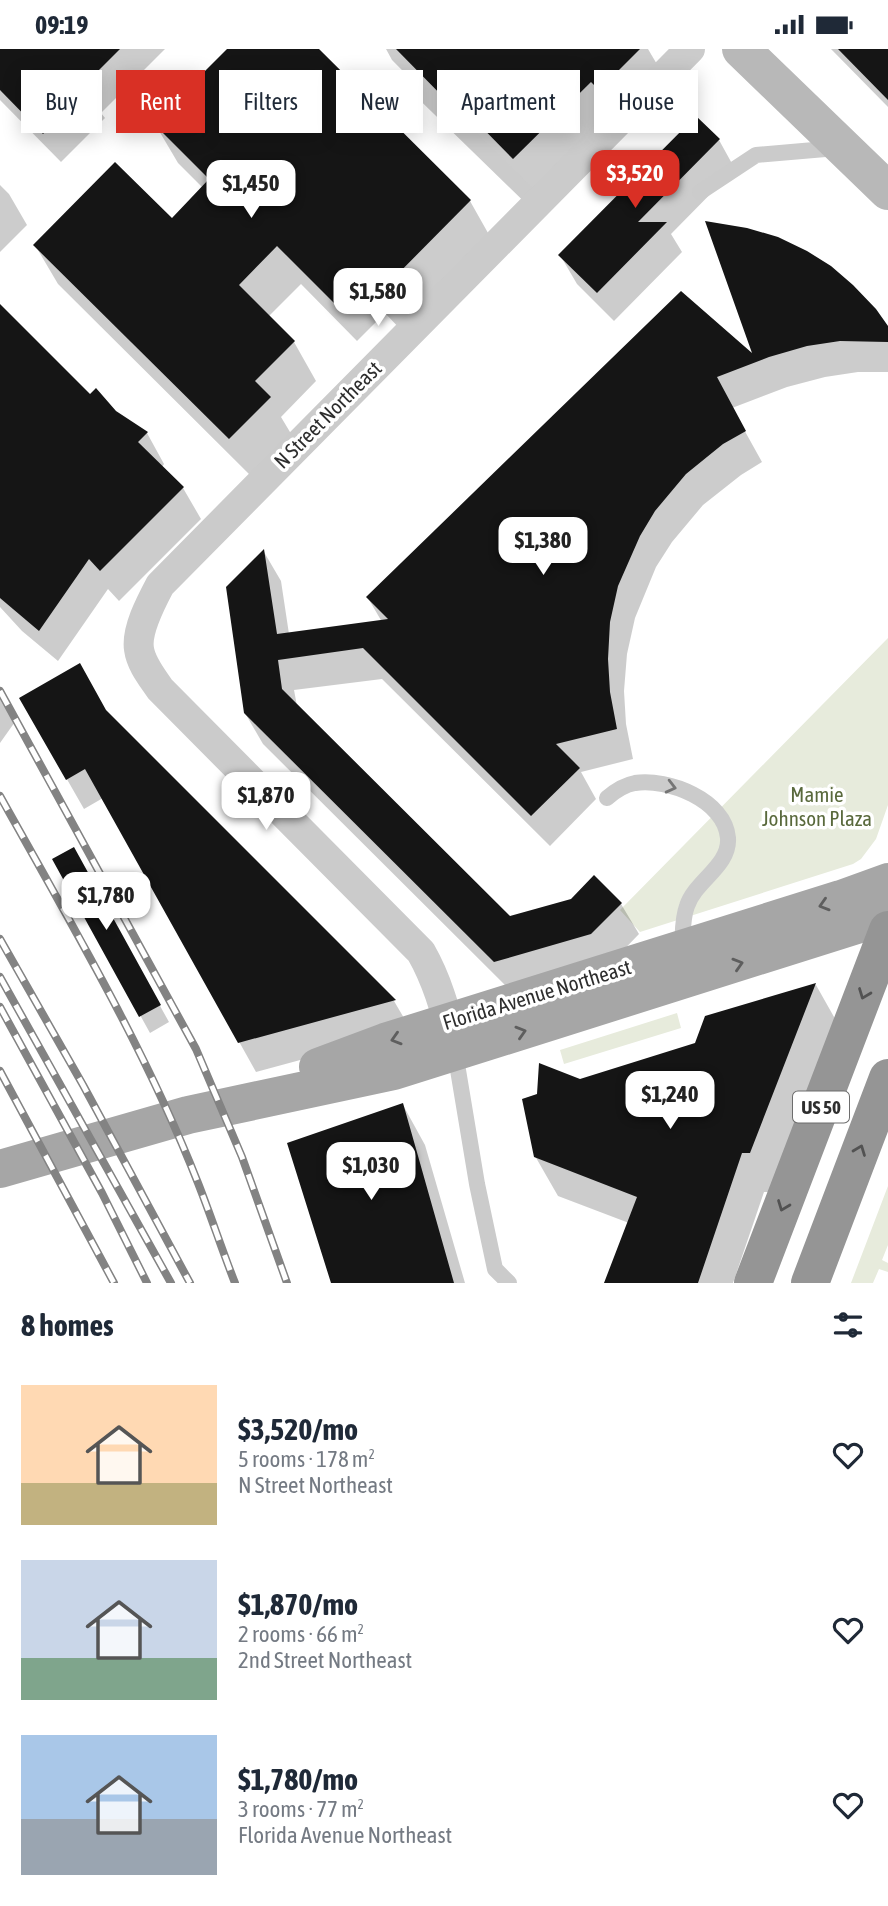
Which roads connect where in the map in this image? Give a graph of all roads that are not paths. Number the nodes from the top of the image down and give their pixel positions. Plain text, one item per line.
1 (690, 49) edge
2 (741, 49) edge
3 (427, 96) dead end
4 (843, 147) junction
5 (888, 191) edge
6 (700, 192) dead end
7 (537, 203) junction
8 (607, 797) dead end
9 (888, 882) edge
10 (888, 915) edge
11 (888, 930) edge
12 (682, 949) junction
13 (452, 1037) junction
14 (888, 1078) edge
15 (0, 1169) edge
16 (509, 1283) edge
17 (753, 1283) edge
18 (810, 1283) edge

1 - 7 street, N Street Northeast
2 - 4 street
3 - 7 lane
4 - 5 street
4 - 6 lane
7 - 13 street, N Street Northeast
8 -> 12 lane
9 -> 12 main road, Florida Avenue Northeast
13 -> 10 main road, Florida Avenue Northeast
11 -> 17 highway, US 50
12 - 13 main road, Florida Avenue Northeast
13 - 15 main road, Florida Avenue Northeast
13 - 16 lane
18 -> 14 highway, US 50

